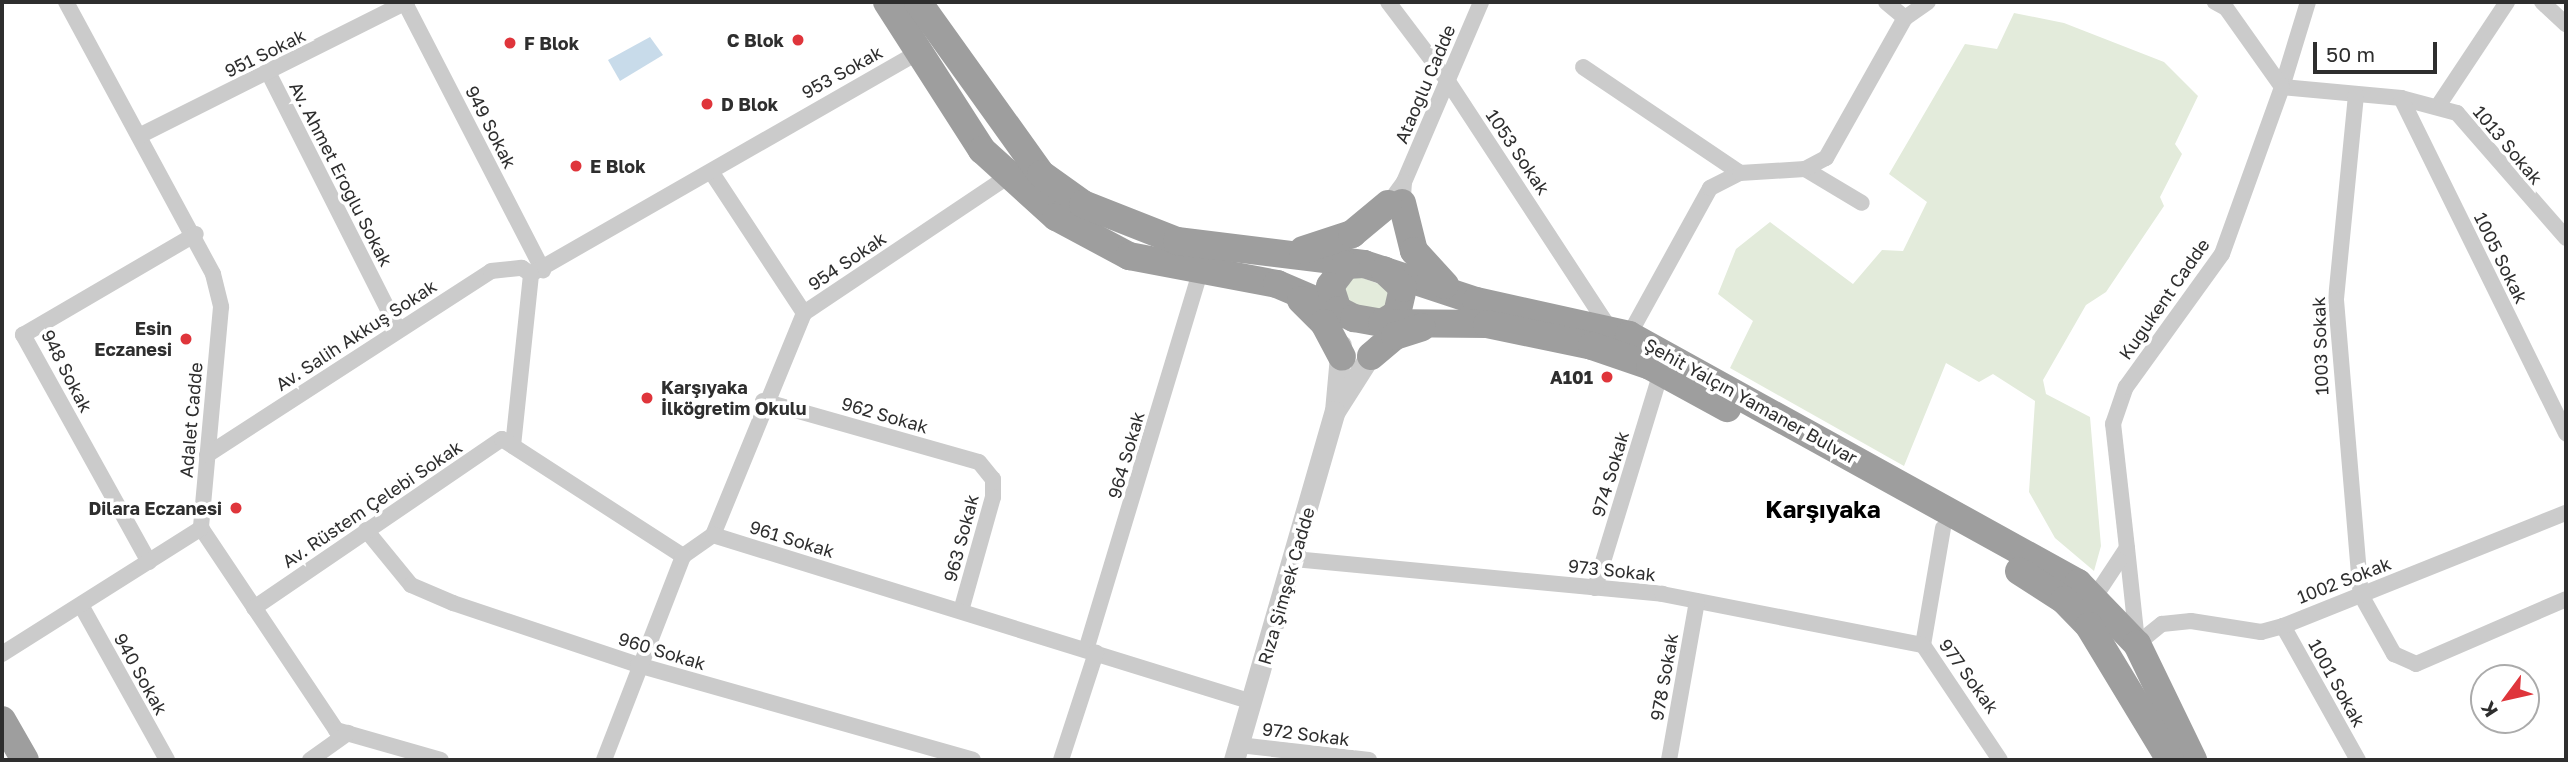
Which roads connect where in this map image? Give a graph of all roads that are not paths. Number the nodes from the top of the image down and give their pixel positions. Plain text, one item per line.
1 (66, 2) edge
2 (406, 2) edge
3 (887, 2) edge
4 (918, 2) edge
5 (1388, 2) edge
6 (1481, 2) edge
7 (1886, 2) edge
8 (1928, 2) edge
9 (2215, 2) edge
10 (2308, 2) edge
11 (2507, 2) edge
12 (2542, 2) edge
13 (1905, 18) junction
14 (2566, 24) edge
15 (917, 53) junction
16 (1583, 67) dead end
17 (269, 74) junction
18 (1447, 80) junction
19 (2282, 87) junction
20 (2356, 95) junction
21 (2401, 98) junction
22 (2438, 106) junction
23 (139, 136) junction
24 (1805, 169) junction
25 (712, 173) junction
26 (1740, 173) junction
27 (1007, 177) junction
28 (1398, 196) junction
29 (1861, 203) dead end
30 (196, 234) junction
31 (2566, 238) edge
32 (1279, 253) junction
33 (1201, 270) junction
34 (537, 272) junction
35 (1286, 287) junction
36 (1367, 292) junction
37 (1452, 292) junction
38 (804, 313) junction
39 (1453, 322) junction
40 (398, 329) junction
41 (1619, 332) junction
42 (1371, 356) junction
43 (1342, 358) junction
44 (1661, 372) junction
45 (764, 401) junction
46 (1335, 411) junction
47 (2566, 434) edge
48 (513, 446) junction
49 (207, 455) junction
50 (990, 474) joint
51 (2565, 517) edge
52 (201, 528) junction
53 (1943, 528) junction
54 (366, 530) junction
55 (713, 535) junction
56 (2127, 548) junction
57 (683, 555) junction
58 (1294, 559) junction
59 (149, 562) junction
60 (1595, 588) junction
61 (2096, 595) junction
62 (2361, 595) junction
63 (2566, 599) edge
64 (1697, 601) junction
65 (82, 607) junction
66 (254, 608) junction
67 (961, 611) junction
68 (2283, 626) junction
69 (2137, 643) junction
70 (1923, 645) junction
71 (1091, 652) junction
72 (2, 654) edge
73 (638, 665) junction
74 (1252, 702) junction
75 (2, 720) edge
76 (348, 733) junction
77 (1236, 753) edge
78 (408, 755) edge
79 (25, 760) edge
80 (167, 760) edge
81 (310, 760) edge
82 (441, 760) edge
83 (604, 760) edge
84 (973, 760) edge
85 (1061, 760) edge
86 (1369, 760) edge
87 (1669, 760) edge
88 (2000, 760) edge
89 (2170, 760) edge
90 (2193, 760) edge
91 (2358, 760) edge

1 - 23 street, Adalet Cadde
2 - 17 street, 951 Sokak
2 - 34 street, 949 Sokak
3 - 15 highway, Şehit Yalçın Yamaner Bulvar
4 - 32 highway, Şehit Yalçın Yamaner Bulvar
5 - 18 street, 1053 Sokak
6 - 18 street, Ataoğlu Cadde
7 - 13 street
8 - 13 street
9 - 19 street
10 - 19 street, Kuğukent Cadde
11 - 22 street
12 - 14 street
13 - 24 street
15 - 25 street, 953 Sokak
15 - 27 highway, Şehit Yalçın Yamaner Bulvar
16 - 26 street
17 - 23 street, 951 Sokak
17 - 40 street, Av. Ahmet Eroğlu Sokak
18 - 28 street, Ataoğlu Cadde
18 - 41 street, 1053 Sokak
19 - 20 street, 1013 Sokak
19 - 56 street, Kuğukent Cadde
20 - 21 street, 1013 Sokak
20 - 62 street, 1003 Sokak
21 - 22 street, 1013 Sokak
21 - 47 street, 1005 Sokak
22 - 31 street, 1013 Sokak
23 - 30 street, Adalet Cadde
24 - 26 street
24 - 29 street
25 - 34 street, 953 Sokak
25 - 38 street
26 - 41 street
27 - 33 highway, Şehit Yalçın Yamaner Bulvar
27 - 38 street, 954 Sokak
28 - 32 highway
28 - 36 street, Ataoğlu Cadde
28 - 36 street, Ataoğlu Cadde
28 - 37 highway
30 - 49 street, Adalet Cadde
30 - 59 street, 948 Sokak
32 - 36 highway, Şehit Yalçın Yamaner Bulvar
33 - 35 highway, Şehit Yalçın Yamaner Bulvar
33 - 71 street, 964 Sokak
34 - 40 street, Av. Salih Akkuş Sokak
34 - 48 street
35 - 36 highway, Şehit Yalçın Yamaner Bulvar
35 - 43 highway
36 - 37 highway, Şehit Yalçın Yamaner Bulvar
36 - 39 highway, Şehit Yalçın Yamaner Bulvar
36 - 42 street, Rıza Şimşek Cadde
36 - 43 street, Rıza Şimşek Cadde
37 - 41 highway, Şehit Yalçın Yamaner Bulvar
38 - 45 street, 954 Sokak
39 - 42 highway
39 - 44 highway, Şehit Yalçın Yamaner Bulvar
40 - 49 street, Av. Salih Akkuş Sokak
41 - 61 highway, Şehit Yalçın Yamaner Bulvar
42 - 46 street, Rıza Şimşek Cadde
43 - 46 street, Rıza Şimşek Cadde
44 - 53 highway, Şehit Yalçın Yamaner Bulvar
44 - 60 street, 974 Sokak
45 - 50 street, 962 Sokak
45 - 55 street, 954 Sokak
46 - 58 street, Rıza Şimşek Cadde
48 - 54 street, Av. Rüstem Çelebi Sokak
48 - 57 street
49 - 52 street, Adalet Cadde
50 - 67 street, 963 Sokak
51 - 62 street, 1002 Sokak
52 - 59 street
52 - 66 street
53 - 70 street, 977 Sokak
53 - 89 highway, Şehit Yalçın Yamaner Bulvar
54 - 66 street, Av. Rüstem Çelebi Sokak
54 - 73 street, 960 Sokak
55 - 57 street
55 - 67 street, 961 Sokak
56 - 61 street
56 - 69 street, Kuğukent Cadde
57 - 73 street
58 - 60 street, 973 Sokak
58 - 74 street, Rıza Şimşek Cadde
59 - 65 street
60 - 64 street, 973 Sokak
61 - 69 highway, Şehit Yalçın Yamaner Bulvar
62 - 63 street
62 - 68 street, 1002 Sokak
64 - 70 street, 973 Sokak
64 - 87 street, 978 Sokak
65 - 72 street
65 - 80 street, 940 Sokak
66 - 76 street
67 - 71 street, 961 Sokak
68 - 69 street, 1002 Sokak
68 - 91 street, 1001 Sokak
69 - 90 highway, Şehit Yalçın Yamaner Bulvar
70 - 88 street, 977 Sokak
71 - 74 street, 961 Sokak
71 - 85 street, 964 Sokak
73 - 83 street
73 - 84 street, 960 Sokak
74 - 77 street, Rıza Şimşek Cadde
75 - 79 highway
76 - 78 street
76 - 81 street
77 - 86 street, 972 Sokak
78 - 82 street

